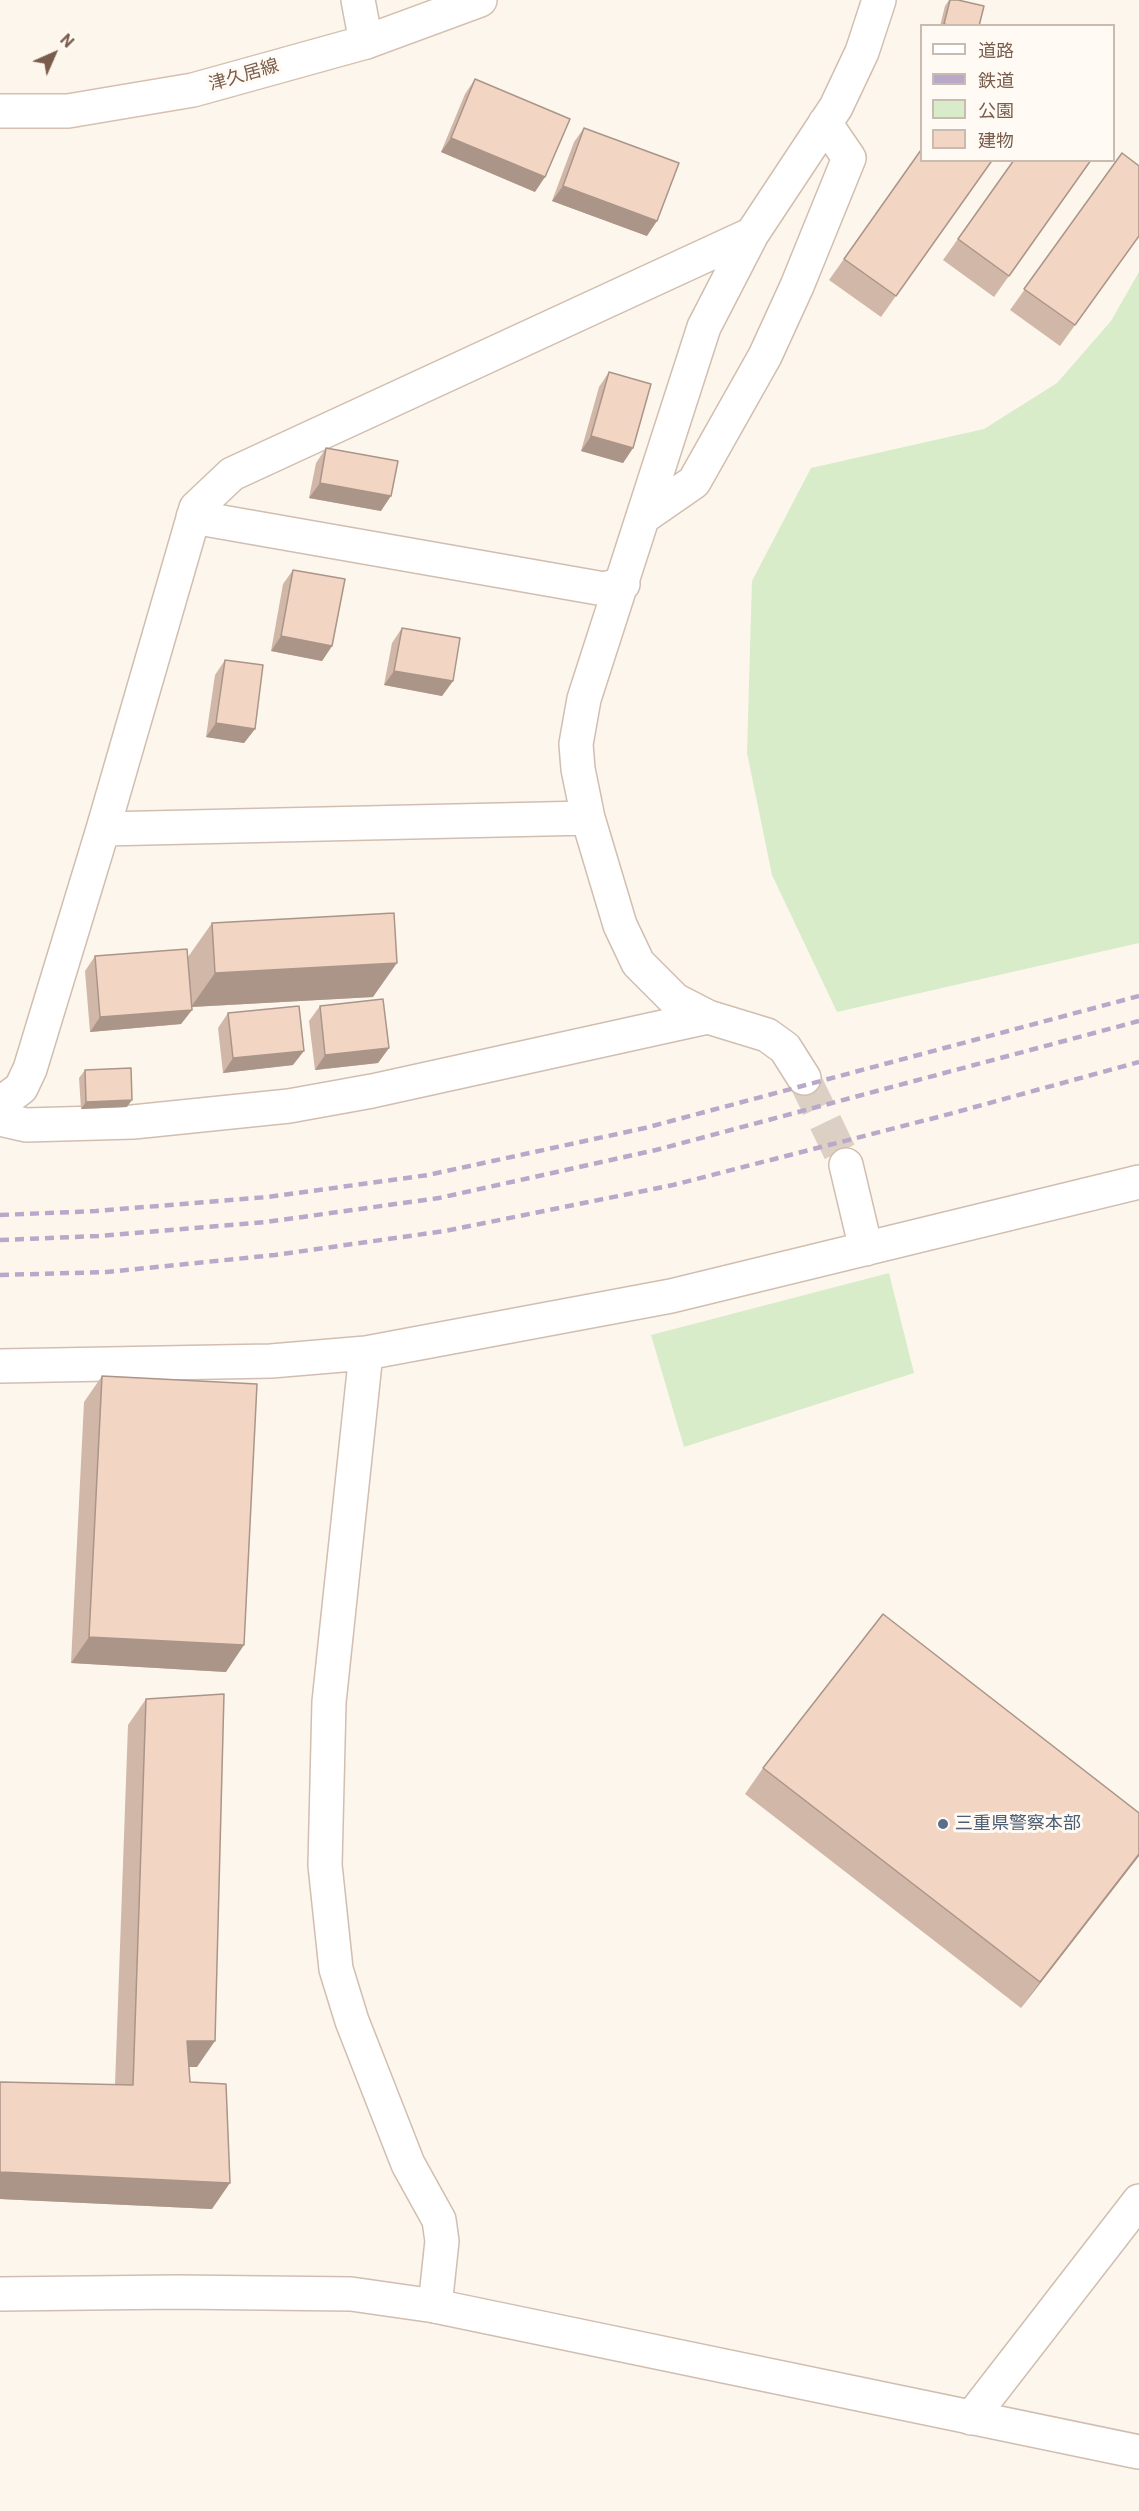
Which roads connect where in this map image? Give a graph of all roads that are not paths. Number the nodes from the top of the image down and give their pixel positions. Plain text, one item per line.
1 (358, 0) edge
2 (480, 0) edge
3 (879, 0) edge
4 (366, 42) junction
5 (0, 111) edge
6 (825, 123) junction
7 (752, 234) junction
8 (645, 516) junction
9 (193, 517) junction
10 (623, 584) junction
11 (588, 818) junction
12 (103, 829) junction
13 (708, 1017) junction
14 (804, 1078) tunnel mouth
15 (0, 1104) edge
16 (0, 1119) edge
17 (846, 1165) tunnel mouth
18 (1139, 1182) edge
19 (866, 1249) junction
20 (366, 1353) junction
21 (0, 1366) edge
22 (1139, 2201) edge
23 (0, 2294) edge
24 (435, 2306) junction
25 (971, 2418) junction
26 (1139, 2452) edge

1 - 4 street
2 - 4 street, 津久居線
3 - 6 street
4 - 5 street, 津久居線
6 - 7 street
6 - 8 street
7 - 8 street
7 - 9 street
8 - 10 street
9 - 10 street
9 - 12 street
10 - 11 street
11 - 12 street
11 - 13 street
12 - 15 street
13 - 14 street
13 - 16 street
17 - 19 street
18 - 19 street
19 - 20 street
20 - 21 street
20 - 24 street
22 - 25 street
23 - 24 street
24 - 25 street
25 - 26 street

